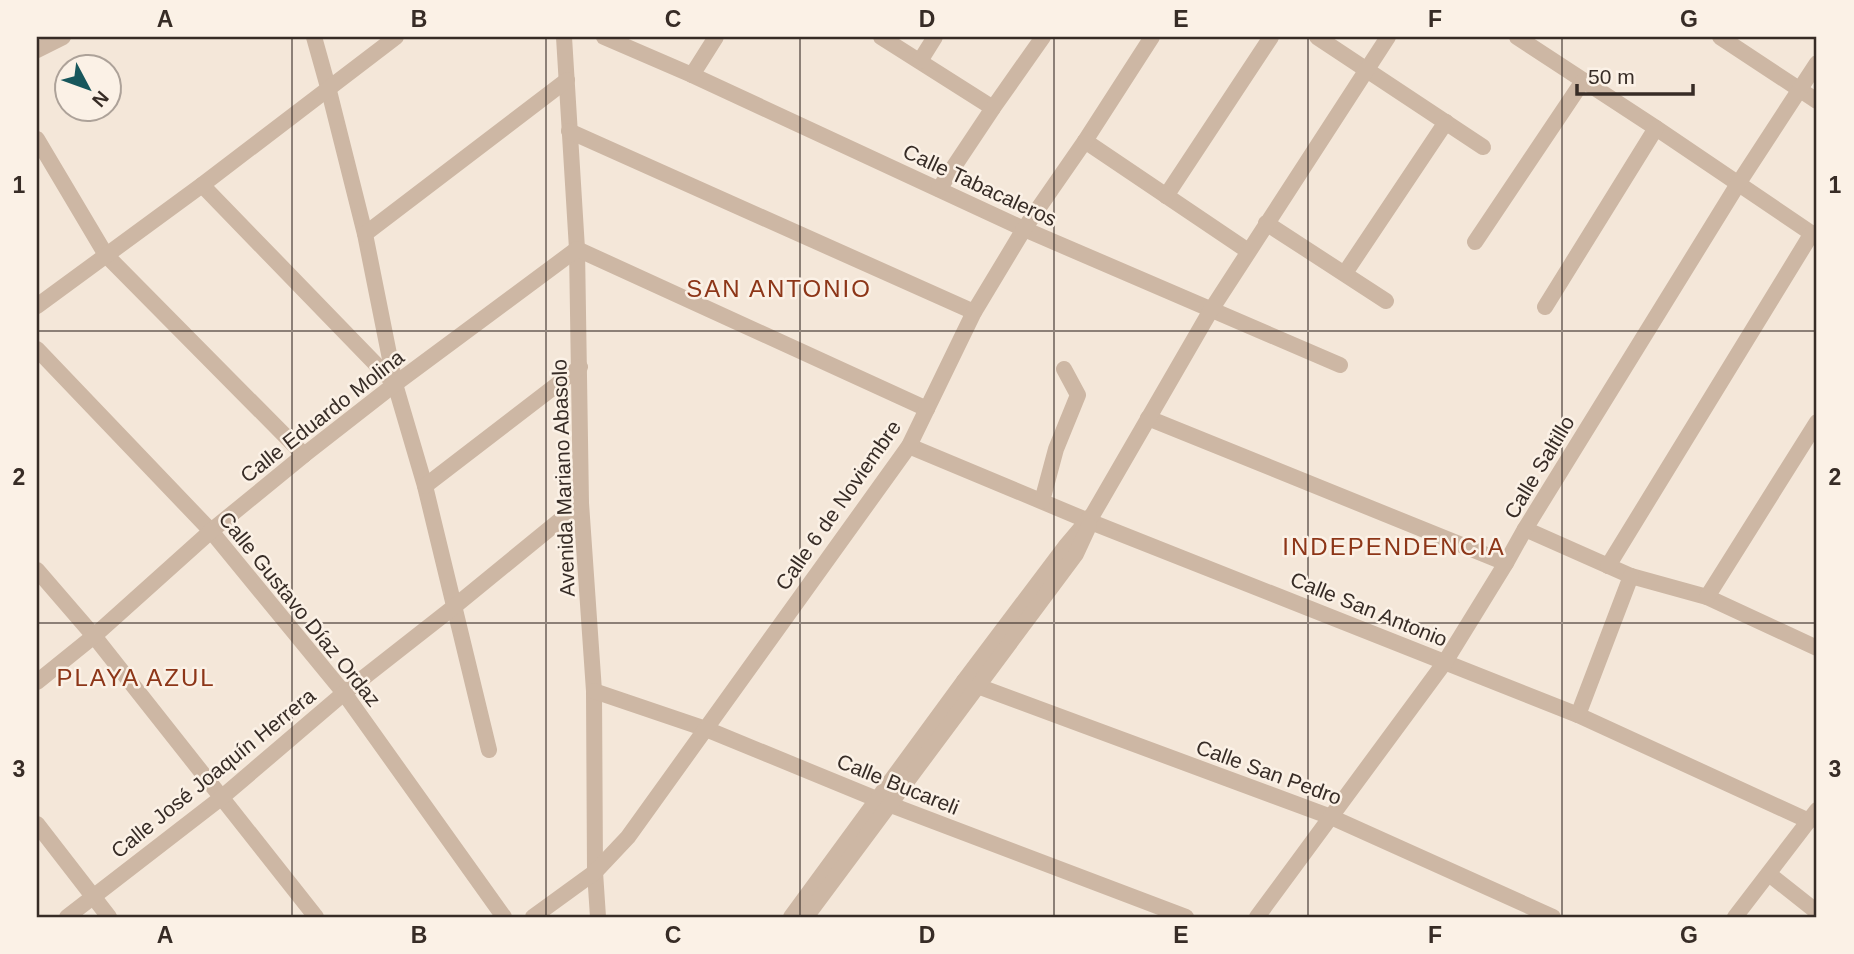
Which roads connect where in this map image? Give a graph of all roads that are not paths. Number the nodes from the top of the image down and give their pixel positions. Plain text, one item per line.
1 (63, 37) edge
2 (314, 37) edge
3 (396, 37) edge
4 (564, 37) edge
5 (604, 37) edge
6 (716, 37) edge
7 (881, 37) edge
8 (935, 37) edge
9 (1043, 37) edge
10 (1152, 37) edge
11 (1270, 37) edge
12 (1317, 37) edge
13 (1388, 37) edge
14 (1517, 37) edge
15 (1720, 37) edge
16 (37, 50) edge
17 (920, 61) junction
18 (1817, 63) edge
19 (1366, 69) junction
20 (692, 75) junction
21 (567, 80) junction
22 (1583, 81) junction
23 (328, 87) junction
24 (1800, 90) junction
25 (1817, 101) edge
26 (993, 108) junction
27 (1446, 122) junction
28 (1656, 128) junction
29 (569, 131) junction
30 (37, 139) edge
31 (1085, 141) junction
32 (1483, 147) dead end
33 (1738, 184) junction
34 (202, 185) junction
35 (939, 189) junction
36 (1166, 196) junction
37 (1266, 223) junction
38 (1024, 229) junction
39 (365, 234) junction
40 (1815, 235) edge
41 (1475, 242) dead end
42 (577, 249) junction
43 (1248, 251) junction
44 (106, 255) junction
45 (1345, 273) junction
46 (1386, 301) dead end
47 (37, 306) edge
48 (1545, 307) dead end
49 (1210, 310) junction
50 (974, 312) junction
51 (37, 349) edge
52 (1340, 365) dead end
53 (580, 367) junction
54 (1064, 369) dead end
55 (394, 384) junction
56 (927, 409) junction
57 (1148, 418) junction
58 (1817, 422) edge
59 (909, 446) junction
60 (304, 455) junction
61 (425, 486) junction
62 (1042, 501) junction
63 (581, 503) junction
64 (1090, 519) junction
65 (1525, 529) junction
66 (211, 531) junction
67 (1506, 563) junction
68 (1608, 566) junction
69 (37, 570) edge
70 (1631, 576) junction
71 (1707, 597) junction
72 (455, 606) junction
73 (94, 636) junction
74 (1817, 648) edge
75 (1445, 662) junction
76 (37, 682) edge
77 (970, 684) junction
78 (594, 691) junction
79 (344, 693) junction
80 (1578, 715) junction
81 (706, 729) junction
82 (489, 750) dead end
83 (221, 798) junction
84 (884, 802) junction
85 (1813, 816) edge
86 (1331, 817) junction
87 (37, 824) edge
88 (595, 872) junction
89 (1769, 874) junction
90 (93, 897) junction
91 (1817, 912) edge
92 (799, 916) edge
93 (66, 917) edge
94 (109, 917) edge
95 (316, 917) edge
96 (505, 917) edge
97 (533, 917) edge
98 (598, 917) edge
99 (1186, 917) edge
100 (1257, 917) edge
101 (1553, 917) edge
102 (1735, 917) edge

1 - 16 street
2 - 23 street
3 - 23 street
4 - 21 street, Avenida Mariano Abasolo
5 - 20 street, Calle Tabacaleros
6 - 20 street
7 - 17 street
8 - 17 street
9 - 26 street
10 - 31 street, Calle 6 de Noviembre
11 - 36 street
12 - 19 street
13 - 19 street
14 - 22 street
15 - 24 street
17 - 26 street
18 - 24 street, Calle Saltillo
19 - 27 street
19 - 37 street
20 - 35 street, Calle Tabacaleros
21 - 29 street, Avenida Mariano Abasolo
21 - 39 street
22 - 28 street
22 - 41 street
23 - 34 street
23 - 39 street
24 - 25 street
24 - 33 street, Calle Saltillo
26 - 35 street
27 - 32 street
27 - 45 street
28 - 33 street
28 - 48 street
29 - 42 street, Avenida Mariano Abasolo
29 - 50 street
30 - 44 street
31 - 36 street
31 - 38 street, Calle 6 de Noviembre
33 - 40 street
33 - 65 street, Calle Saltillo
34 - 44 street
34 - 55 street
35 - 38 street, Calle Tabacaleros
36 - 43 street
37 - 43 street
37 - 45 street
38 - 49 street, Calle Tabacaleros
38 - 50 street, Calle 6 de Noviembre
39 - 55 street
40 - 68 street
42 - 53 street, Avenida Mariano Abasolo
42 - 55 street, Calle Eduardo Molina
42 - 56 street
43 - 49 street
44 - 47 street
44 - 60 street
45 - 46 street
49 - 52 street, Calle Tabacaleros
49 - 57 street
50 - 56 street, Calle 6 de Noviembre
51 - 66 street, Calle Gustavo Díaz Ordaz
53 - 61 street
53 - 63 street, Avenida Mariano Abasolo
54 - 62 street
55 - 60 street, Calle Eduardo Molina
55 - 61 street
56 - 59 street, Calle 6 de Noviembre
57 - 64 street
57 - 67 street
58 - 71 street
59 - 62 street, Calle San Antonio
59 - 81 street, Calle 6 de Noviembre
60 - 66 street, Calle Eduardo Molina
61 - 72 street
62 - 64 street, Calle San Antonio
63 - 72 street, Calle José Joaquín Herrera
63 - 78 street, Avenida Mariano Abasolo
64 - 75 street, Calle San Antonio
64 - 77 street
65 - 67 street, Calle Saltillo
65 - 68 street
66 - 73 street, Calle Eduardo Molina
66 - 79 street, Calle Gustavo Díaz Ordaz
67 - 75 street, Calle Saltillo
68 - 70 street
69 - 73 street
70 - 71 street
70 - 80 street
71 - 74 street
72 - 79 street, Calle José Joaquín Herrera
72 - 82 street
73 - 76 street, Calle Eduardo Molina
73 - 83 street
75 - 80 street, Calle San Antonio
75 - 86 street, Calle Saltillo
77 - 84 street
77 - 86 street, Calle San Pedro
78 - 81 street, Calle Bucareli
78 - 88 street, Avenida Mariano Abasolo
79 - 83 street, Calle José Joaquín Herrera
79 - 96 street, Calle Gustavo Díaz Ordaz
80 - 85 street, Calle San Antonio
81 - 84 street, Calle Bucareli
81 - 88 street, Calle 6 de Noviembre
83 - 90 street, Calle José Joaquín Herrera
83 - 95 street
84 - 92 street
84 - 99 street, Calle Bucareli
85 - 89 street
86 - 100 street, Calle Saltillo
86 - 101 street, Calle San Pedro
87 - 90 street
88 - 97 street, Calle 6 de Noviembre
88 - 98 street, Avenida Mariano Abasolo
89 - 91 street
89 - 102 street
90 - 93 street, Calle José Joaquín Herrera
90 - 94 street

